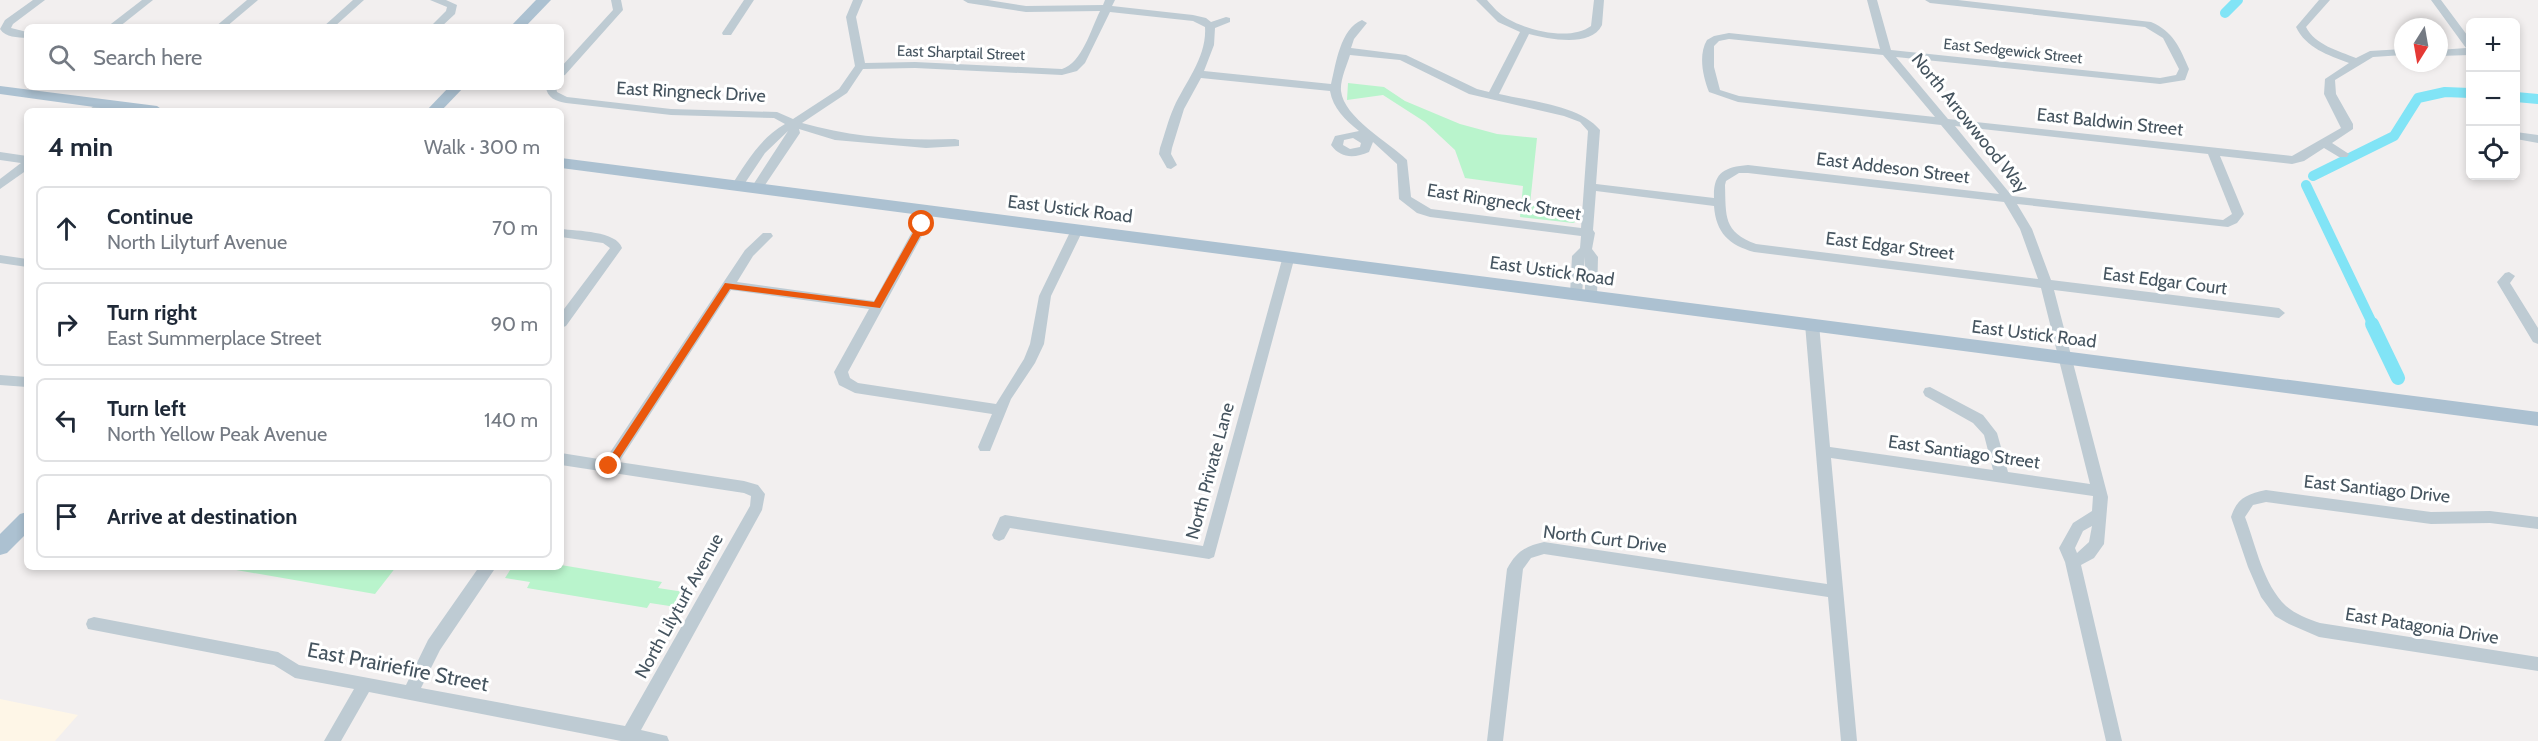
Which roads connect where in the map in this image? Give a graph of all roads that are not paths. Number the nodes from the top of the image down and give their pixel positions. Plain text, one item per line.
1 (40, 0) edge
2 (148, 0) edge
3 (254, 0) edge
4 (359, 0) edge
5 (435, 0) edge
6 (544, 0) edge
7 (616, 0) edge
8 (748, 0) edge
9 (858, 0) edge
10 (968, 0) edge
11 (1481, 0) edge
12 (1599, 0) edge
13 (1872, 0) edge
14 (1930, 0) edge
15 (2325, 0) edge
16 (2436, 0) edge
17 (1108, 4) edge
18 (1226, 20) dead end
19 (1362, 23) dead end
20 (116, 24) edge
21 (224, 24) edge
22 (331, 24) edge
23 (438, 24) edge
24 (520, 24) edge
25 (1210, 26) junction
26 (1526, 30) junction
27 (727, 33) dead end
28 (24, 35) edge
29 (2466, 43) edge
30 (2466, 50) edge
31 (1346, 51) junction
32 (1887, 52) junction
33 (2394, 52) edge
34 (2448, 52) edge
35 (2356, 62) junction
36 (860, 66) junction
37 (564, 70) edge
38 (1198, 74) junction
39 (1335, 88) junction
40 (0, 90) edge
41 (454, 90) edge
42 (551, 90) edge
43 (1726, 96) joint
44 (1492, 97) junction
45 (97, 107) edge
46 (112, 108) edge
47 (436, 108) edge
48 (1947, 122) junction
49 (793, 124) junction
50 (2520, 136) edge
51 (2538, 138) edge
52 (955, 143) dead end
53 (2324, 144) junction
54 (2213, 152) junction
55 (2343, 154) dead end
56 (0, 156) edge
57 (24, 161) edge
58 (564, 163) edge
59 (24, 165) edge
60 (1171, 165) dead end
61 (0, 185) edge
62 (736, 186) junction
63 (757, 188) junction
64 (1591, 188) junction
65 (2009, 200) junction
66 (1720, 203) junction
67 (930, 210) junction
68 (1077, 230) junction
69 (564, 233) edge
70 (1589, 233) junction
71 (767, 236) dead end
72 (1289, 256) junction
73 (0, 259) edge
74 (24, 263) edge
75 (2509, 276) dead end
76 (2046, 284) junction
77 (728, 285) junction
78 (1583, 295) junction
79 (877, 306) junction
80 (2279, 313) dead end
81 (564, 319) edge
82 (1812, 324) junction
83 (2538, 339) edge
84 (2066, 357) junction
85 (0, 380) edge
86 (24, 382) edge
87 (1930, 392) dead end
88 (1000, 410) junction
89 (2538, 419) edge
90 (985, 447) dead end
91 (1824, 452) junction
92 (564, 460) edge
93 (609, 466) junction
94 (2002, 477) junction
95 (2099, 491) junction
96 (2249, 499) joint
97 (2099, 514) junction
98 (24, 523) edge
99 (2538, 523) edge
100 (999, 535) dead end
101 (0, 547) edge
102 (2073, 562) junction
103 (486, 570) edge
104 (1836, 592) junction
105 (94, 624) dead end
106 (2538, 664) edge
107 (365, 685) junction
108 (410, 693) junction
109 (629, 735) junction
110 (332, 741) edge
111 (661, 741) edge
112 (1495, 741) edge
113 (1849, 741) edge
114 (2114, 741) edge

1 - 28 street
2 - 20 street
3 - 21 street
4 - 22 street
5 - 23 street
6 - 24 main road
7 - 37 street
8 - 27 street
9 - 36 street
10 - 17 street
11 - 26 street
12 - 26 street
13 - 32 street, North Arrowwood Way
14 - 32 street, East Sedgewick Street
15 - 35 street
16 - 29 street
17 - 25 street
17 - 36 street, East Sharptail Street
18 - 25 street
19 - 31 street
25 - 38 street
26 - 44 street
30 - 34 street
31 - 39 street
31 - 44 street
32 - 43 street, East Sedgewick Street
32 - 48 street, North Arrowwood Way
33 - 35 street, East Baldwin Street
35 - 53 street, East Baldwin Street
36 - 49 street
38 - 39 street
38 - 60 street
39 - 70 street, East Ringneck Street
40 - 45 main road
41 - 47 main road
42 - 49 street, East Ringneck Drive
43 - 48 street, East Baldwin Street
44 - 64 street
45 - 46 main road
48 - 54 street, East Baldwin Street
48 - 65 street, North Arrowwood Way
49 - 52 street, East Ringneck Drive
49 - 62 street
49 - 63 street
50 - 51 street
53 - 54 street, East Baldwin Street
53 - 55 street
54 - 65 street, East Addeson Street
56 - 57 street
58 - 62 main road, East Ustick Road
59 - 61 street
62 - 63 main road, East Ustick Road
63 - 67 main road, East Ustick Road
64 - 66 street
64 - 70 street
65 - 66 street, East Addeson Street
65 - 76 street, North Arrowwood Way
66 - 76 street, East Edgar Street
67 - 68 main road, East Ustick Road
67 - 79 street
68 - 72 main road, East Ustick Road
68 - 88 street
69 - 81 street
70 - 78 street
71 - 77 street
72 - 78 main road, East Ustick Road
72 - 100 street, North Private Lane
73 - 74 street
75 - 83 street
76 - 80 street, East Edgar Court
76 - 84 street, North Arrowwood Way
77 - 79 street
77 - 93 street
78 - 82 main road, East Ustick Road
79 - 88 street
82 - 84 main road, East Ustick Road
82 - 91 street
84 - 89 main road, East Ustick Road
84 - 95 street, North Arrowwood Way
85 - 86 street
87 - 94 street
88 - 90 street
91 - 94 street, East Santiago Street
91 - 104 street
92 - 93 street
93 - 109 street, North Lilyturf Avenue
94 - 95 street, East Santiago Street
95 - 97 street, North Arrowwood Way
96 - 99 street, East Santiago Drive
96 - 106 street, East Patagonia Drive
97 - 102 street, North Arrowwood Way
97 - 102 street
98 - 101 main road
102 - 114 street
103 - 108 street
104 - 112 street, North Curt Drive
104 - 113 street
105 - 107 street, East Prairiefire Street
107 - 108 street, East Prairiefire Street
107 - 110 street
108 - 109 street, East Prairiefire Street
109 - 111 street, East Prairiefire Street

